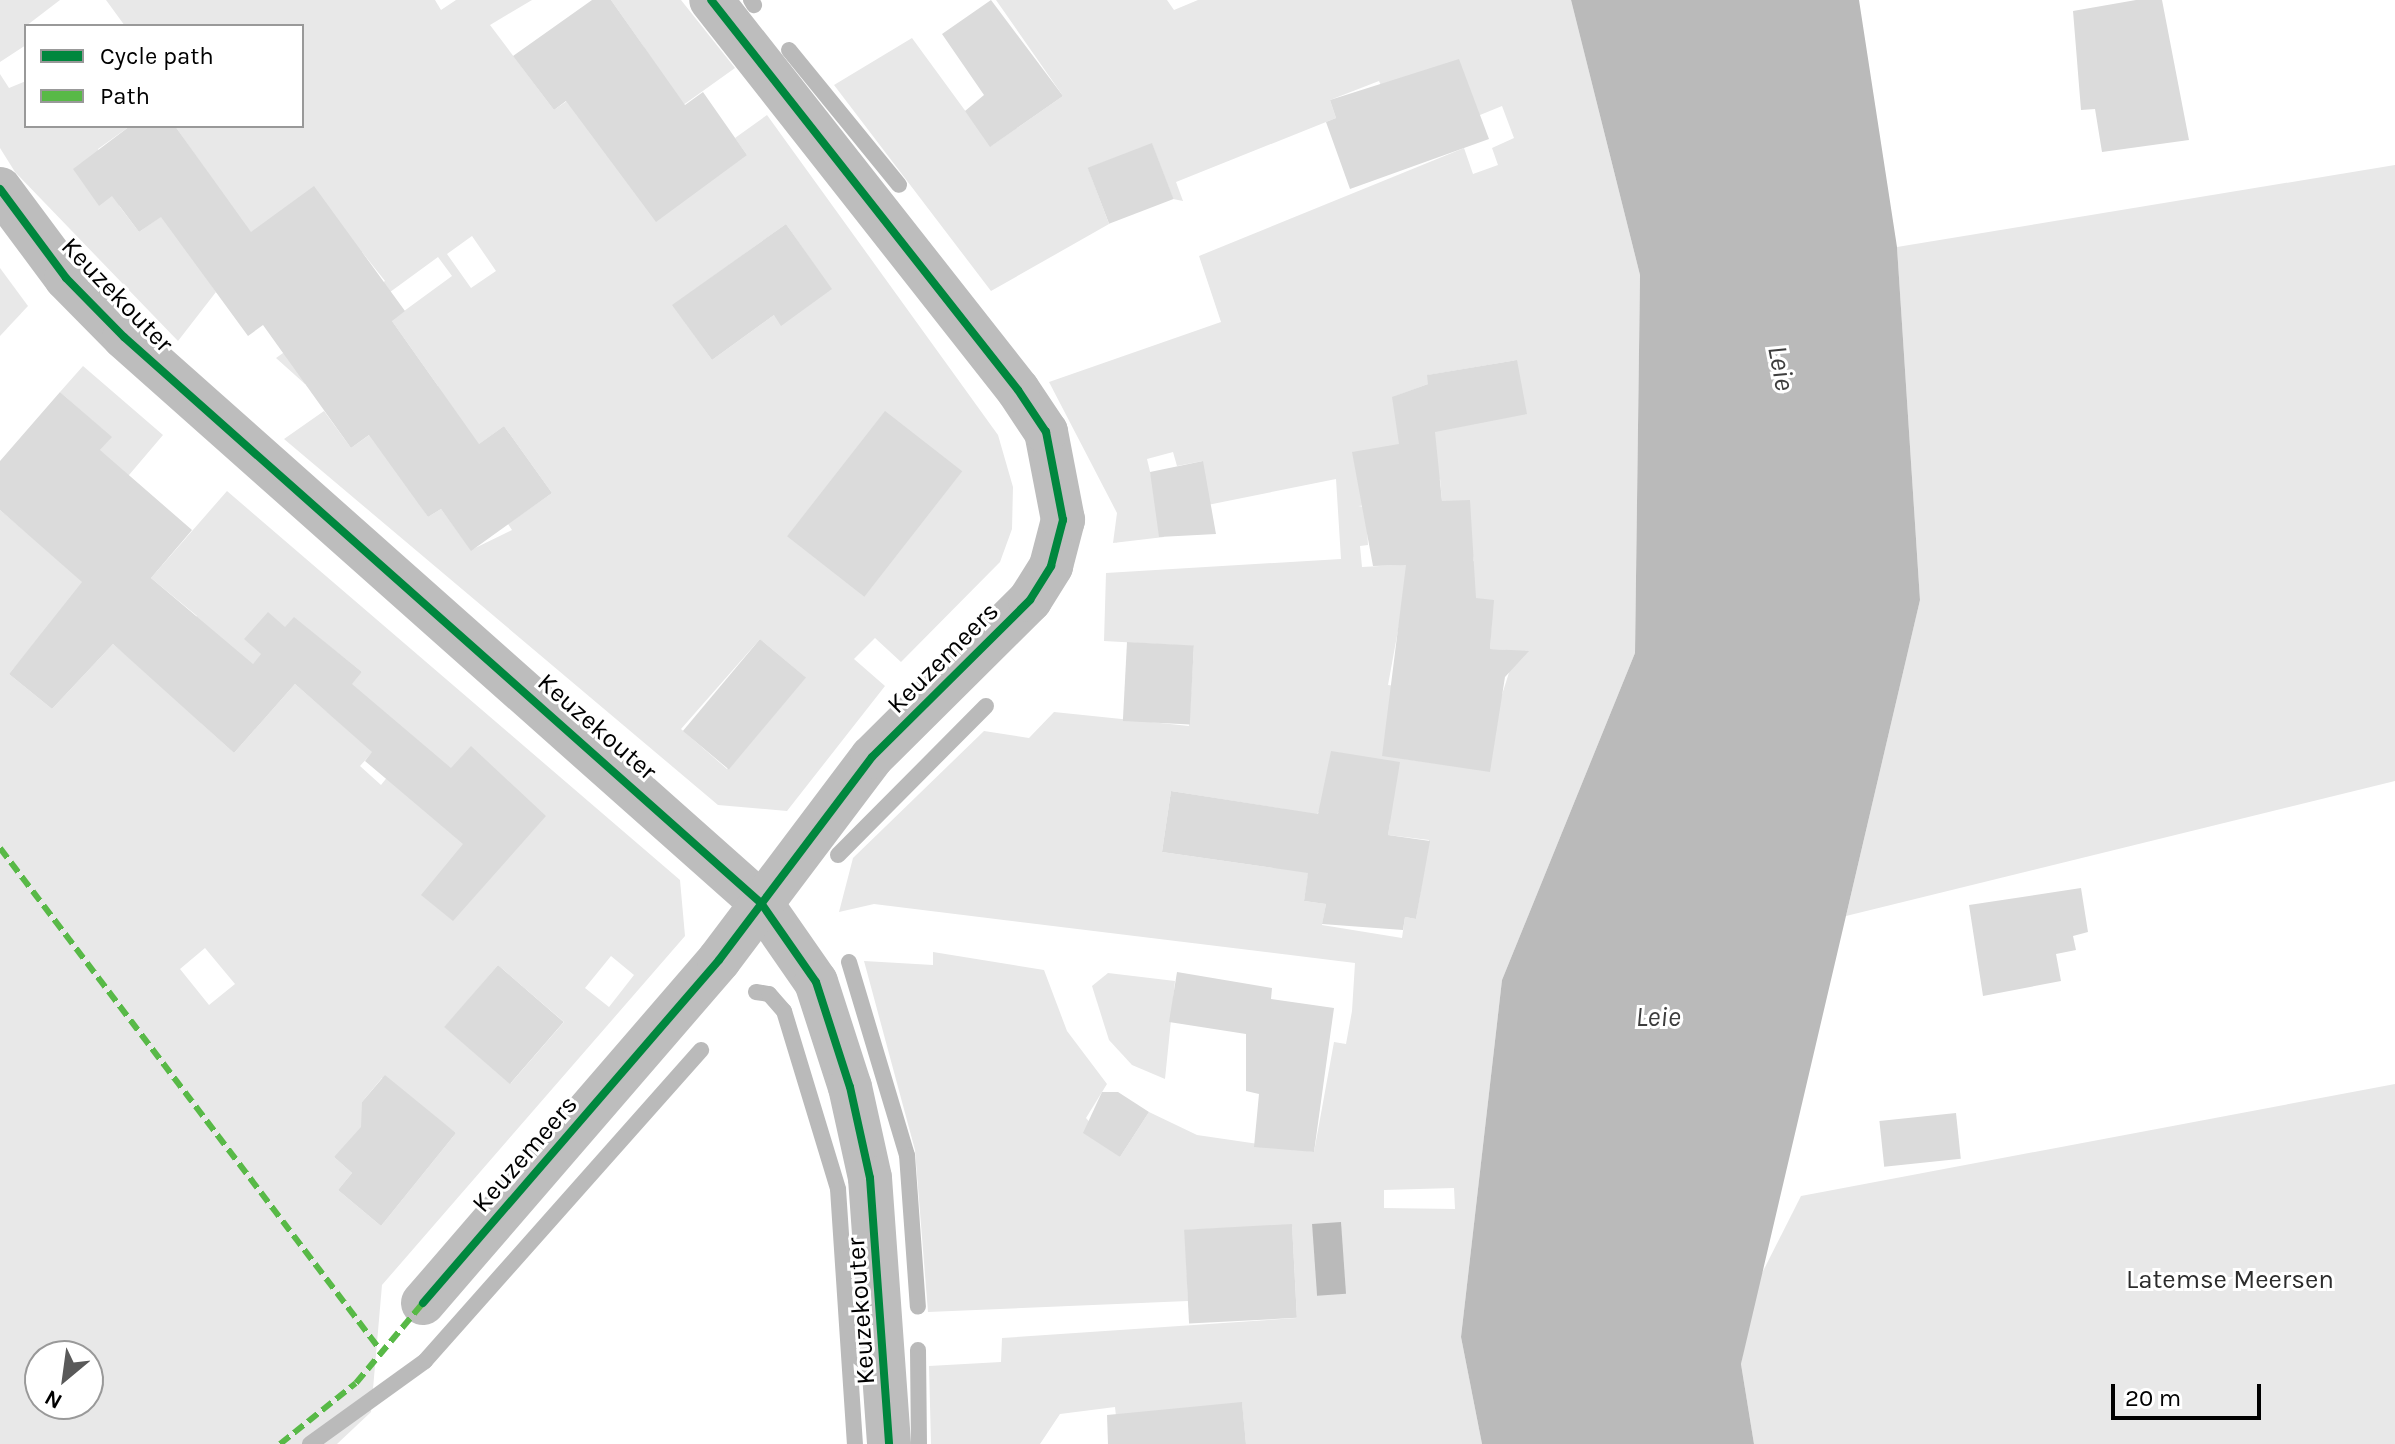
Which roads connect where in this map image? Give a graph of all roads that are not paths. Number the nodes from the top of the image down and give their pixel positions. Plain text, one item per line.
1 (711, 0) edge
2 (0, 189) edge
3 (761, 903) junction
4 (423, 1303) dead end
5 (889, 1444) edge

1 - 3 street, Keuzemeers
2 - 3 street, Keuzekouter
3 - 4 street, Keuzemeers
3 - 5 street, Keuzekouter

